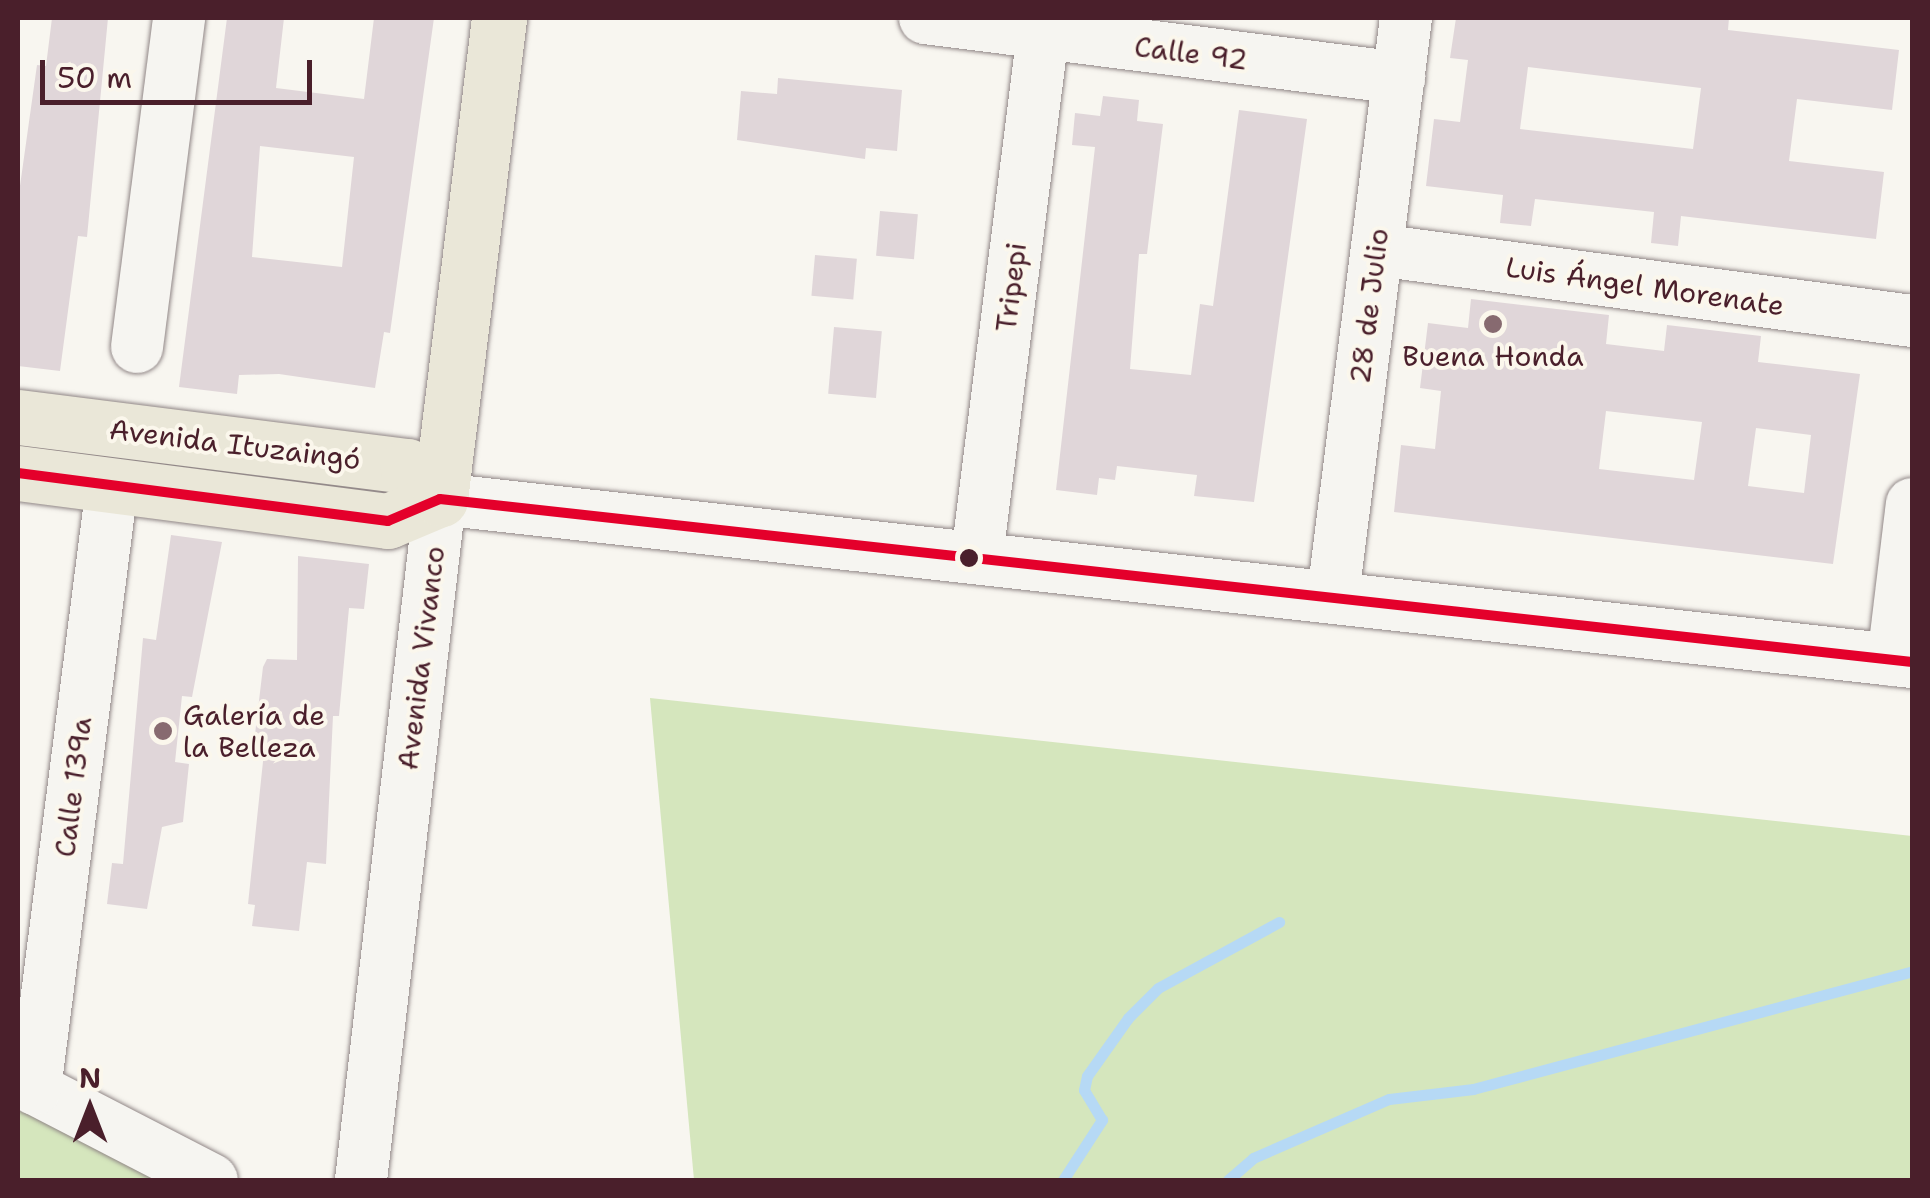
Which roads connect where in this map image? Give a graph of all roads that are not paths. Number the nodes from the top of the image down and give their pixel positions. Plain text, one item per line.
1 (180, 18) edge
2 (499, 18) edge
3 (925, 18) edge
4 (1406, 18) edge
5 (1044, 26) edge
6 (1399, 78) junction
7 (1376, 250) junction
8 (1912, 321) edge
9 (137, 347) dead end
10 (18, 417) edge
11 (18, 474) edge
12 (112, 486) junction
13 (440, 499) junction
14 (1912, 504) edge
15 (977, 556) junction
16 (1333, 595) junction
17 (1903, 661) edge
18 (26, 1084) edge
19 (212, 1180) edge
20 (360, 1180) edge

1 - 9 street
2 - 13 main road, Avenida Vivanco
3 - 5 street, Calle 92
4 - 6 street, 28 de Julio
5 - 6 street, Calle 92
5 - 15 street, Tripepi
6 - 7 street, 28 de Julio
7 - 8 street, Luis Ángel Morenate
7 - 16 street, 28 de Julio
10 - 13 main road, Avenida Ituzaingó
11 - 12 main road, Avenida Ituzaingó
12 - 13 main road, Avenida Ituzaingó
12 - 18 street, Calle 139a
13 - 15 street, Avenida Ituzaingó
13 - 20 street, Avenida Vivanco
14 - 17 street
15 - 16 street, Avenida Ituzaingó
16 - 17 street, Avenida Ituzaingó
18 - 19 street

